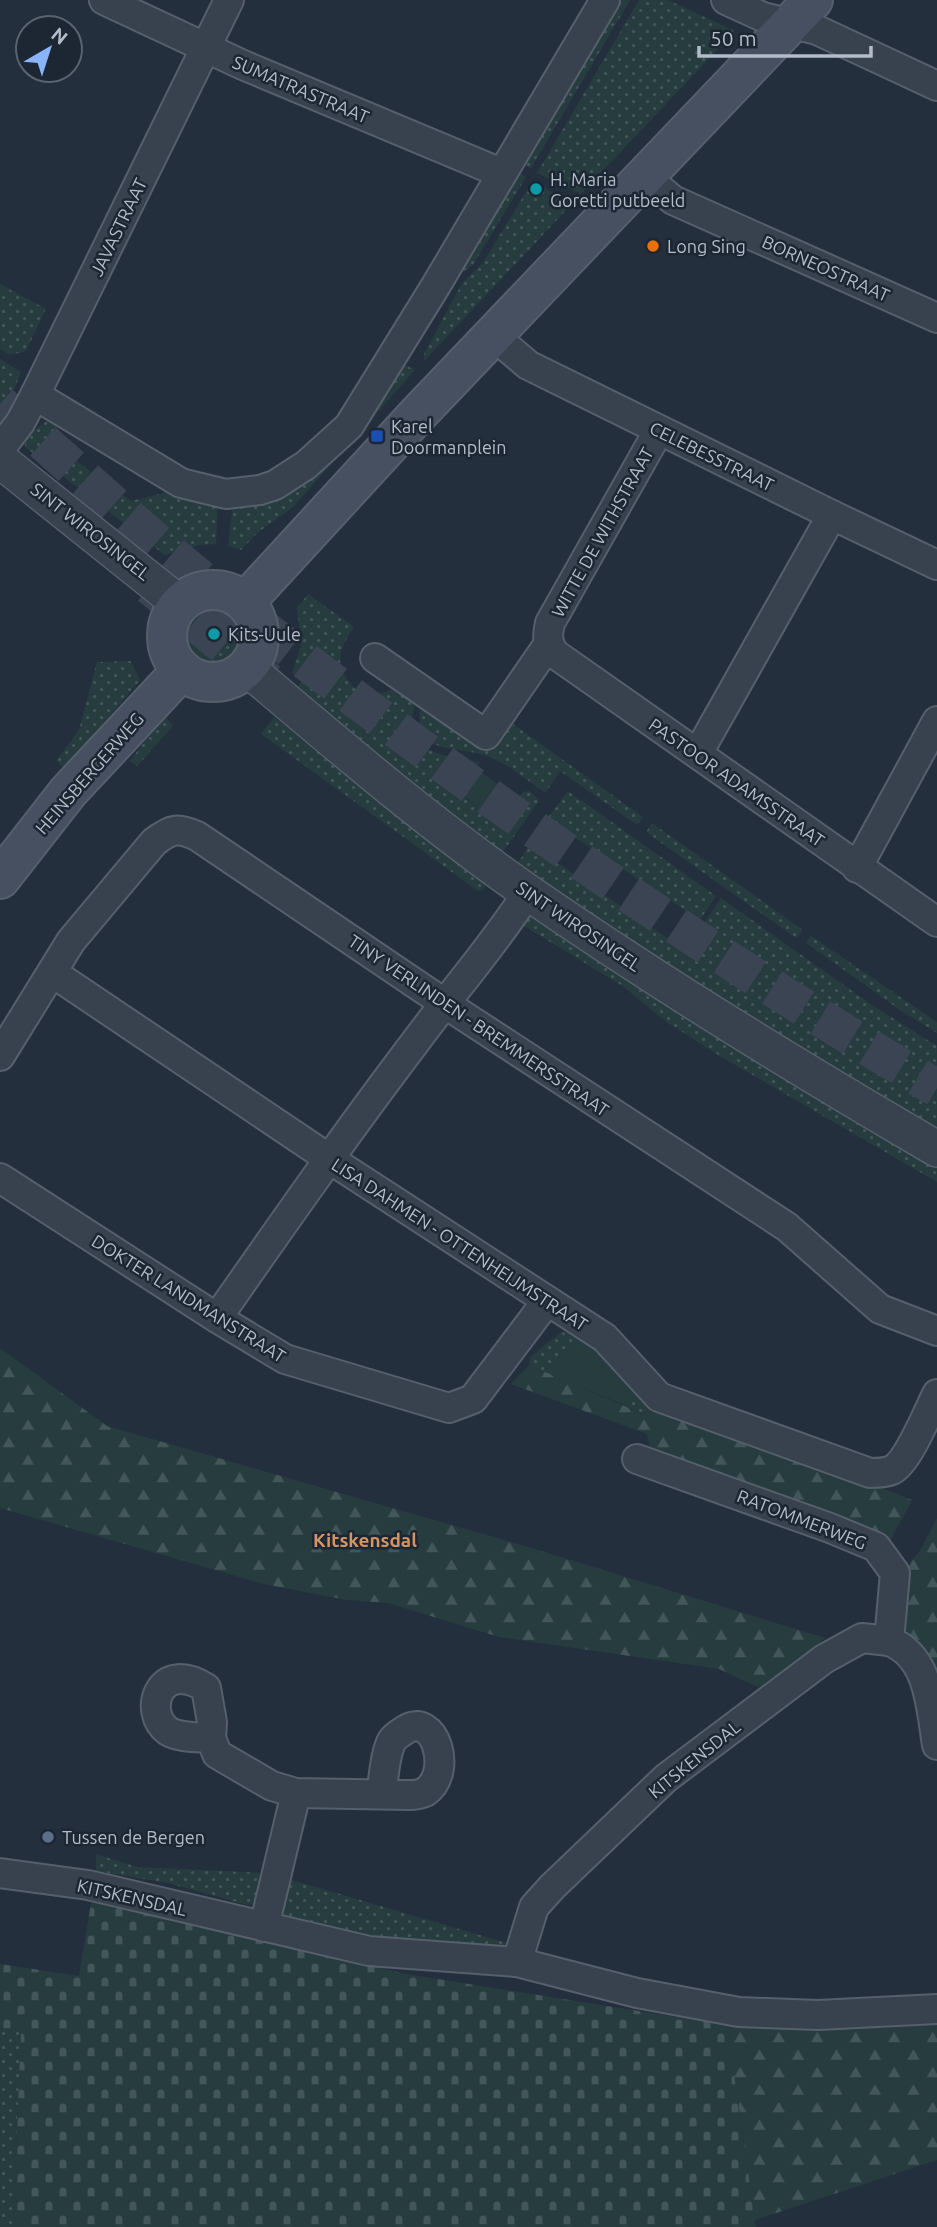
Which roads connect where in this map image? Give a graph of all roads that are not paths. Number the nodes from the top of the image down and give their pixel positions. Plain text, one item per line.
1 (104, 0) edge
2 (229, 0) edge
3 (605, 0) edge
4 (726, 0) edge
5 (802, 12) edge
6 (205, 48) junction
7 (937, 86) edge
8 (501, 173) junction
9 (644, 176) junction
10 (937, 318) edge
11 (494, 336) junction
12 (35, 395) junction
13 (659, 430) junction
14 (0, 450) edge
15 (0, 460) edge
16 (831, 515) junction
17 (937, 565) edge
18 (245, 602) junction
19 (180, 604) junction
20 (548, 640) junction
21 (375, 658) dead end
22 (247, 668) junction
23 (182, 670) junction
24 (937, 721) edge
25 (698, 753) junction
26 (858, 867) junction
27 (0, 879) edge
28 (528, 892) junction
29 (937, 922) edge
30 (53, 973) junction
31 (444, 1003) junction
32 (0, 1056) edge
33 (937, 1149) edge
34 (328, 1158) junction
35 (0, 1178) edge
36 (547, 1301) junction
37 (217, 1318) junction
38 (937, 1331) edge
39 (937, 1394) edge
40 (637, 1459) dead end
41 (889, 1641) junction
42 (211, 1738) dead end
43 (937, 1745) edge
44 (296, 1793) junction
45 (381, 1794) dead end
46 (0, 1873) edge
47 (264, 1927) junction
48 (517, 1962) junction
49 (937, 2009) edge

1 - 6 street, SUMATRASTRAAT
2 - 6 street, JAVASTRAAT
3 - 8 street
4 - 5 street
5 - 7 street
5 - 9 main road
6 - 8 street, SUMATRASTRAAT
6 - 12 street, JAVASTRAAT
8 - 12 street
9 - 10 street, BORNEOSTRAAT
9 - 11 main road
11 - 13 street, CELEBESSTRAAT
11 - 18 main road
12 - 14 street, JAVASTRAAT
13 - 16 street, CELEBESSTRAAT
13 - 20 street, WITTE DE WITHSTRAAT
15 - 19 street, SINT WIROSINGEL
16 - 17 street, CELEBESSTRAAT
16 - 25 street
18 - 19 main road
18 - 22 main road
19 - 23 main road
20 - 21 street, WITTE DE WITHSTRAAT
20 - 25 street, PASTOOR ADAMSSTRAAT
22 - 23 main road
22 - 28 street, SINT WIROSINGEL
23 - 27 main road, HEINSBERGERWEG
24 - 26 street
25 - 26 street, PASTOOR ADAMSSTRAAT
26 - 29 street, PASTOOR ADAMSSTRAAT
28 - 31 street
28 - 33 street, SINT WIROSINGEL
30 - 31 street, TINY VERLINDEN - BREMMERSSTRAAT
30 - 32 street
30 - 34 street, LISA DAHMEN - OTTENHEIJMSTRAAT
31 - 34 street
31 - 38 street, TINY VERLINDEN - BREMMERSSTRAAT
34 - 36 street, LISA DAHMEN - OTTENHEIJMSTRAAT
34 - 37 street
35 - 37 street, DOKTER LANDMANSTRAAT
36 - 37 street, DOKTER LANDMANSTRAAT
36 - 39 street, LISA DAHMEN - OTTENHEIJMSTRAAT
40 - 41 street, RATOMMERWEG
41 - 43 street
41 - 48 street, KITSKENSDAL
42 - 44 street
44 - 45 street
44 - 47 street
46 - 47 street, KITSKENSDAL
47 - 48 street, KITSKENSDAL
48 - 49 street, KITSKENSDAL

